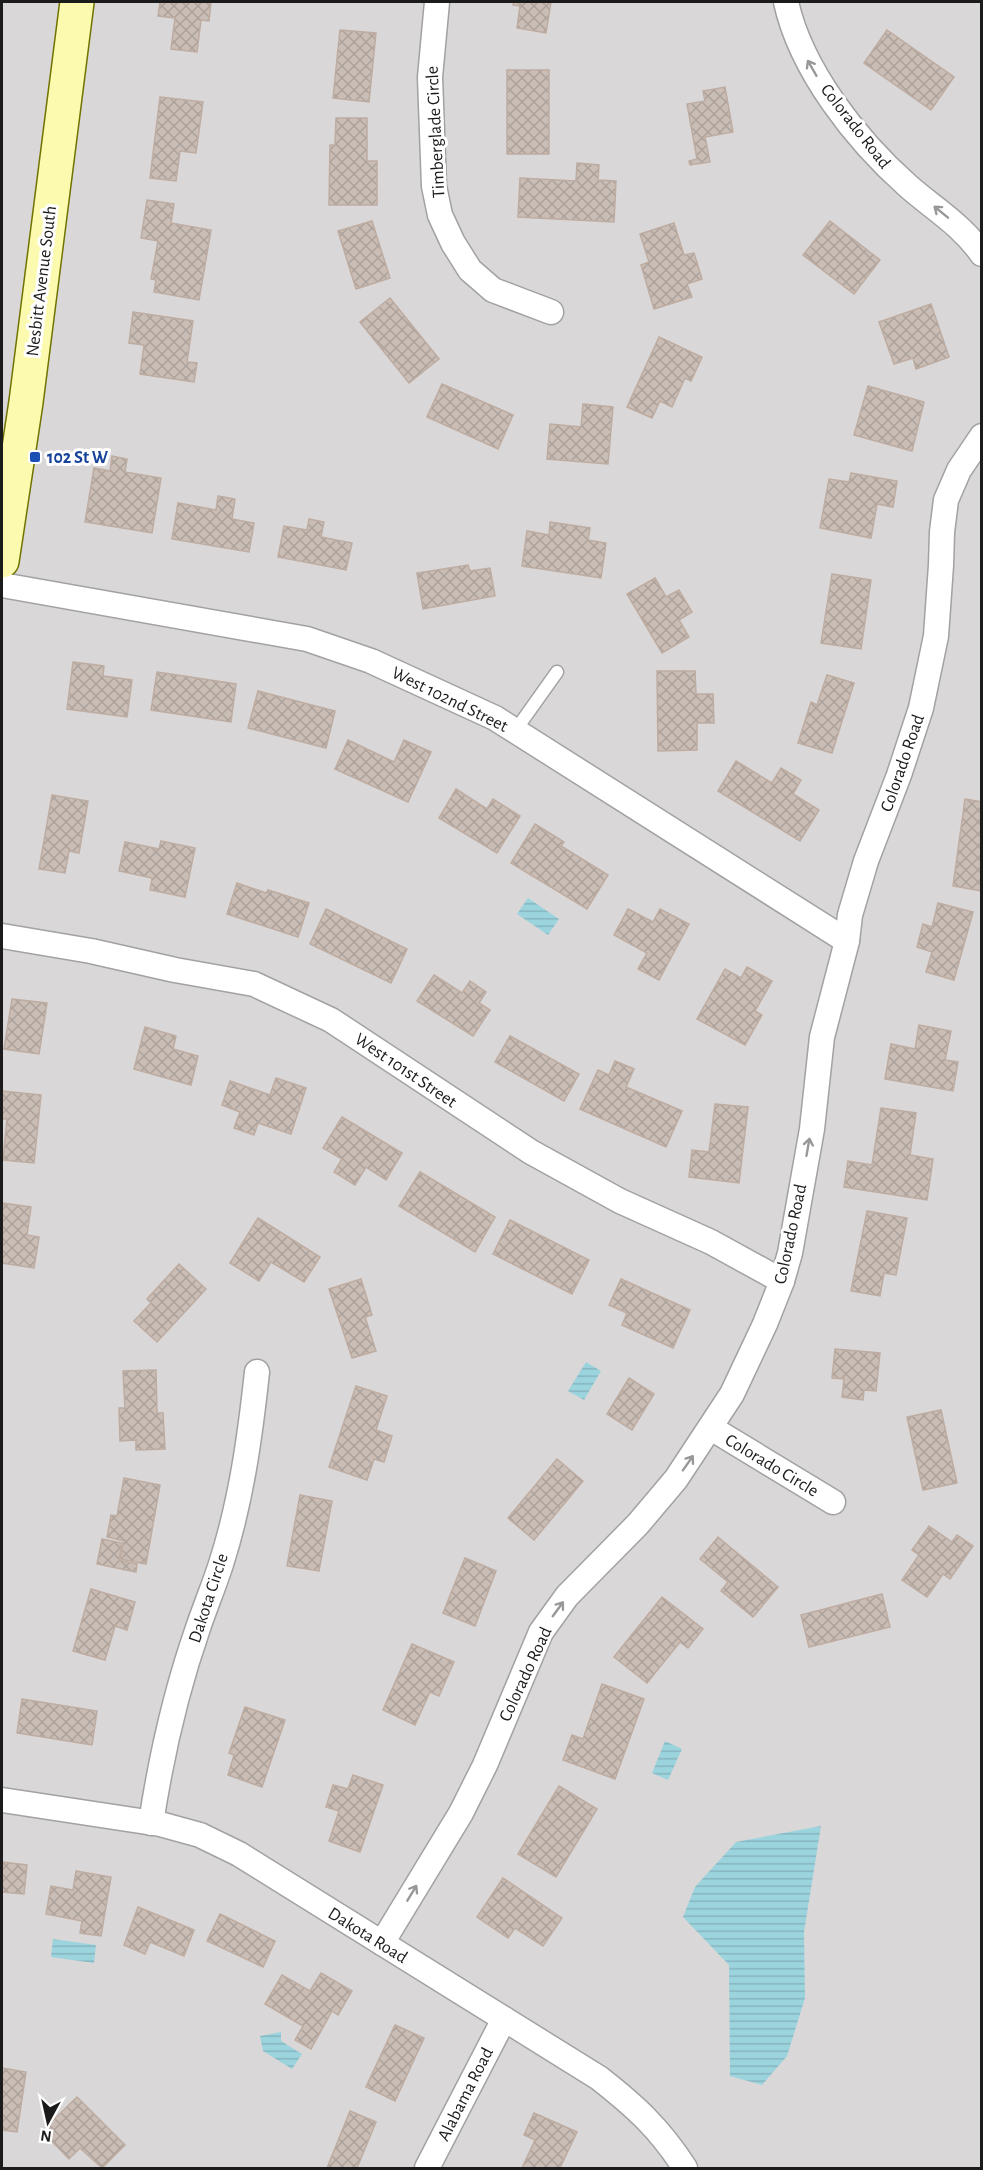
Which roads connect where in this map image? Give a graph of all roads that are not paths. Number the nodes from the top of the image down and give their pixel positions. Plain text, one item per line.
1 (77, 2) edge
2 (437, 2) edge
3 (786, 2) edge
4 (981, 254) edge
5 (551, 312) dead end
6 (14, 400) edge
7 (981, 436) edge
8 (2, 561) edge
9 (2, 585) edge
10 (557, 672) dead end
11 (515, 731) junction
12 (2, 936) edge
13 (847, 941) junction
14 (782, 1281) junction
15 (256, 1372) dead end
16 (711, 1428) junction
17 (832, 1502) dead end
18 (2, 1800) edge
19 (152, 1822) junction
20 (382, 1944) junction
21 (504, 2019) junction
22 (427, 2169) edge
23 (685, 2169) edge

1 - 6 street, Nesbitt Avenue South
2 - 5 street, Timberglade Circle
4 -> 3 street, Colorado Road
6 - 8 street, Nesbitt Avenue South
7 - 13 street, Colorado Road
9 - 11 street, West 102nd Street
10 - 11 lane
11 - 13 street, West 102nd Street
12 - 14 street, West 101st Street
14 -> 13 street, Colorado Road
14 - 16 street, Colorado Road
15 - 19 street, Dakota Circle
16 - 17 street, Colorado Circle
20 -> 16 street, Colorado Road
18 - 19 street, Dakota Road
19 - 20 street, Dakota Road
20 - 21 street, Dakota Road
21 - 22 street, Alabama Road
21 - 23 street, Dakota Road

